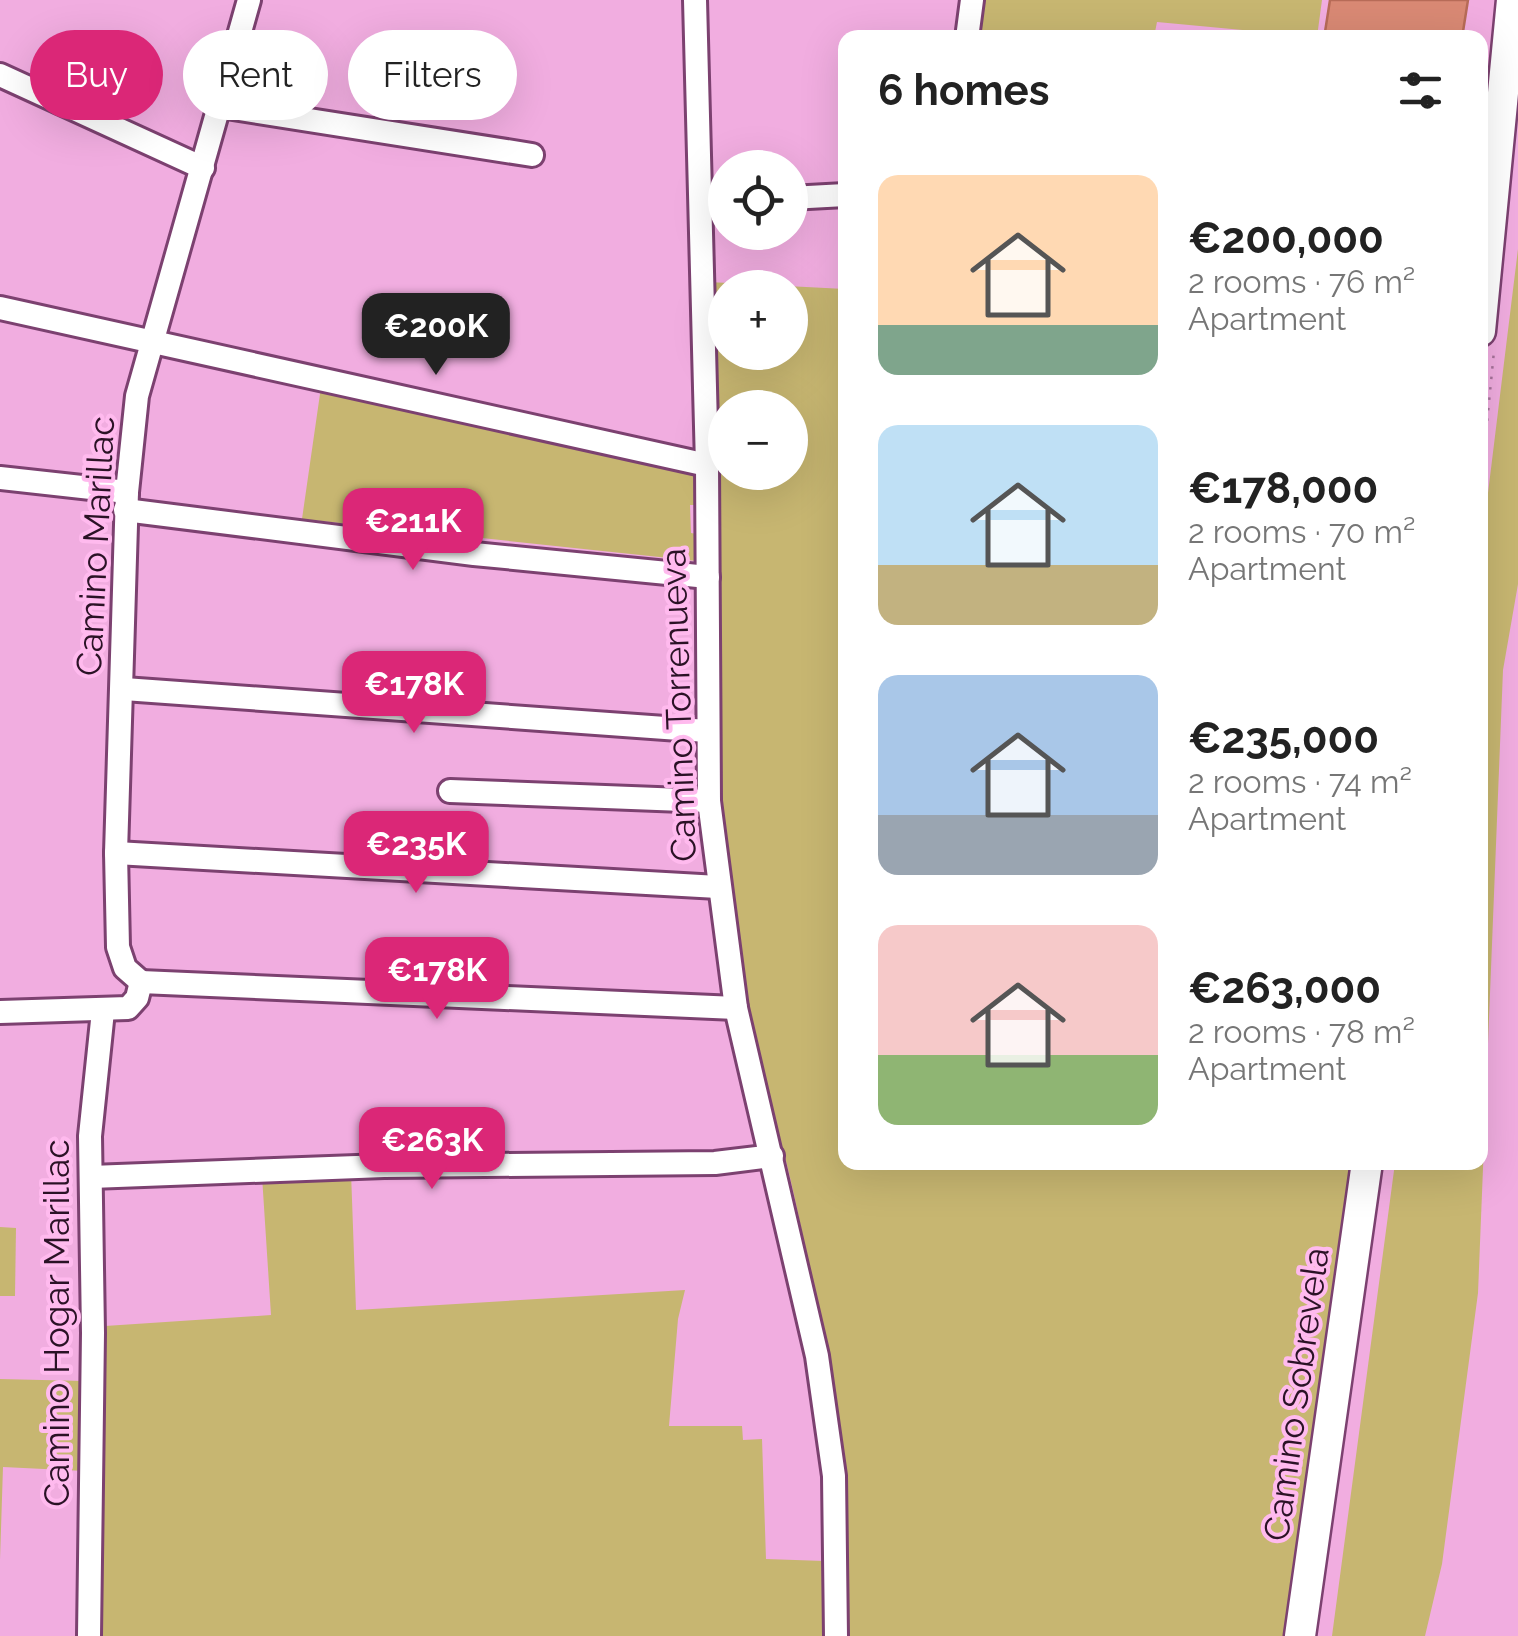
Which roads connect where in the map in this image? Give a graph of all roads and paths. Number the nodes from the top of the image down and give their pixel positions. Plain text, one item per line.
1 (249, 0) edge
2 (695, 0) edge
3 (972, 0) edge
4 (1512, 0) edge
5 (241, 30) edge
6 (969, 30) edge
7 (0, 76) edge
8 (216, 120) edge
9 (311, 120) edge
10 (532, 154) dead end
11 (203, 168) junction
12 (838, 195) edge
13 (808, 197) edge
14 (708, 203) edge
15 (700, 204) junction
16 (1488, 249) edge
17 (0, 308) edge
18 (154, 341) junction
19 (708, 465) joint
20 (0, 478) edge
21 (708, 490) edge
22 (126, 501) junction
23 (708, 577) junction
24 (124, 689) junction
25 (707, 731) junction
26 (450, 790) dead end
27 (709, 801) junction
28 (116, 853) junction
29 (718, 887) junction
30 (141, 982) junction
31 (736, 1008) junction
32 (103, 1011) junction
33 (0, 1012) edge
34 (772, 1156) junction
35 (1366, 1170) edge
36 (91, 1178) junction
37 (89, 1636) edge
38 (836, 1636) edge
39 (1300, 1636) edge

1 - 5 street, Camino Marillac
2 - 15 street, Camino Torrenueva
3 - 6 street
4 - 16 main road
7 - 11 street
8 - 11 street, Camino Marillac
9 - 10 street
11 - 18 street, Camino Marillac
12 - 13 street
14 - 15 street
15 - 19 street, Camino Torrenueva
17 - 18 street
18 - 19 street
18 - 22 street, Camino Marillac
20 - 22 street
21 - 23 street, Camino Torrenueva
22 - 23 street
22 - 24 street, Camino Marillac
23 - 25 street, Camino Torrenueva
24 - 25 street
24 - 28 street, Camino Marillac
25 - 27 street, Camino Torrenueva
26 - 27 street
27 - 29 street, Camino Torrenueva
28 - 29 street
28 - 30 street, Camino Marillac
29 - 31 street, Camino Torrenueva
30 - 31 street
30 - 32 street
31 - 34 street, Camino Torrenueva
32 - 33 street
32 - 36 street, Camino Hogar Marillac
34 - 36 street
34 - 38 street, Camino Torrenueva
35 - 39 main road, Camino Sobrevela
36 - 37 street, Camino Hogar Marillac

